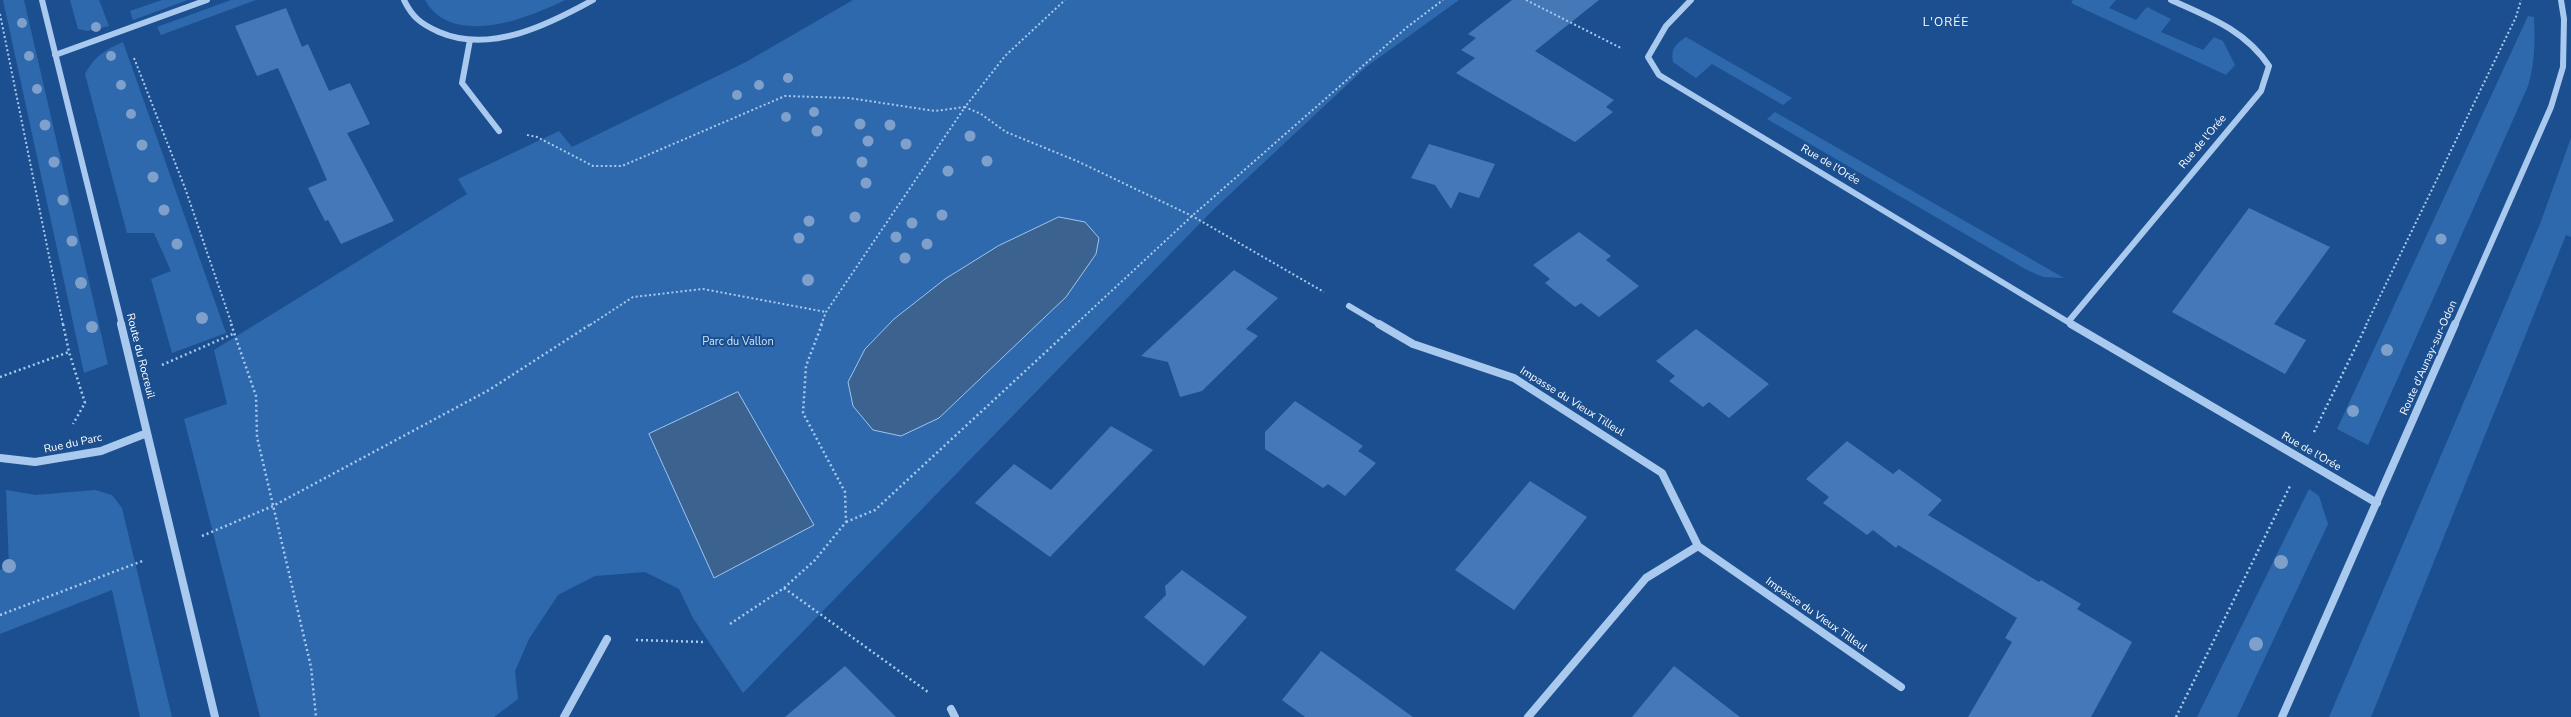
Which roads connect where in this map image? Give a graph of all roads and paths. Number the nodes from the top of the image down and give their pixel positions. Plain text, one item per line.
1 (42, 0) edge
2 (207, 0) edge
3 (404, 0) edge
4 (593, 0) edge
5 (1066, 0) edge
6 (1443, 0) edge
7 (1526, 0) edge
8 (1691, 0) edge
9 (2170, 0) edge
10 (2521, 0) edge
11 (2561, 0) edge
12 (0, 14) edge
13 (123, 31) junction
14 (470, 40) junction
15 (55, 56) junction
16 (1648, 57) junction
17 (965, 107) junction
18 (499, 131) joint
19 (1192, 216) junction
20 (1349, 306) joint
21 (826, 312) junction
22 (2068, 322) junction
23 (234, 333) junction
24 (69, 352) junction
25 (0, 377) edge
26 (134, 377) junction
27 (70, 426) dead end
28 (147, 433) junction
29 (2312, 437) dead end
30 (0, 458) edge
31 (2292, 480) dead end
32 (2377, 503) junction
33 (273, 506) junction
34 (846, 522) junction
35 (201, 537) dead end
36 (1698, 546) junction
37 (145, 560) dead end
38 (784, 588) junction
39 (0, 615) edge
40 (730, 624) dead end
41 (607, 639) joint
42 (704, 642) dead end
43 (1902, 687) dead end
44 (951, 708) joint
45 (215, 717) edge
46 (316, 717) edge
47 (564, 717) edge
48 (955, 717) edge
49 (1528, 717) edge
50 (2176, 717) edge
51 (2282, 717) edge

1 - 15 street, Route du Rocreuil
2 - 13 street
3 - 14 street
4 - 14 street
5 - 17 path
6 - 19 path
7 - 16 path
8 - 16 street
9 - 22 street, Rue de l'Orée
10 - 29 path
11 - 32 street, Route d'Aunay-sur-Odon
12 - 24 path
13 - 15 street
13 - 23 path
14 - 18 street
15 - 26 street, Route du Rocreuil
16 - 22 street, Rue de l'Orée
17 - 18 path
17 - 19 path
17 - 21 path
19 - 20 path
19 - 34 path
20 - 36 street, Impasse du Vieux Tilleul
21 - 33 path
21 - 34 path
22 - 32 street, Rue de l'Orée
23 - 26 path
23 - 33 path
24 - 25 path
24 - 27 path
26 - 28 street, Route du Rocreuil
28 - 30 street, Rue du Parc
28 - 45 street, Route du Rocreuil
31 - 50 path
32 - 51 street, Route d'Aunay-sur-Odon
33 - 35 path
33 - 46 path
34 - 38 path
36 - 43 street, Impasse du Vieux Tilleul
36 - 49 street
37 - 39 path
38 - 40 path
38 - 44 path
41 - 42 path
41 - 47 street
44 - 48 street

